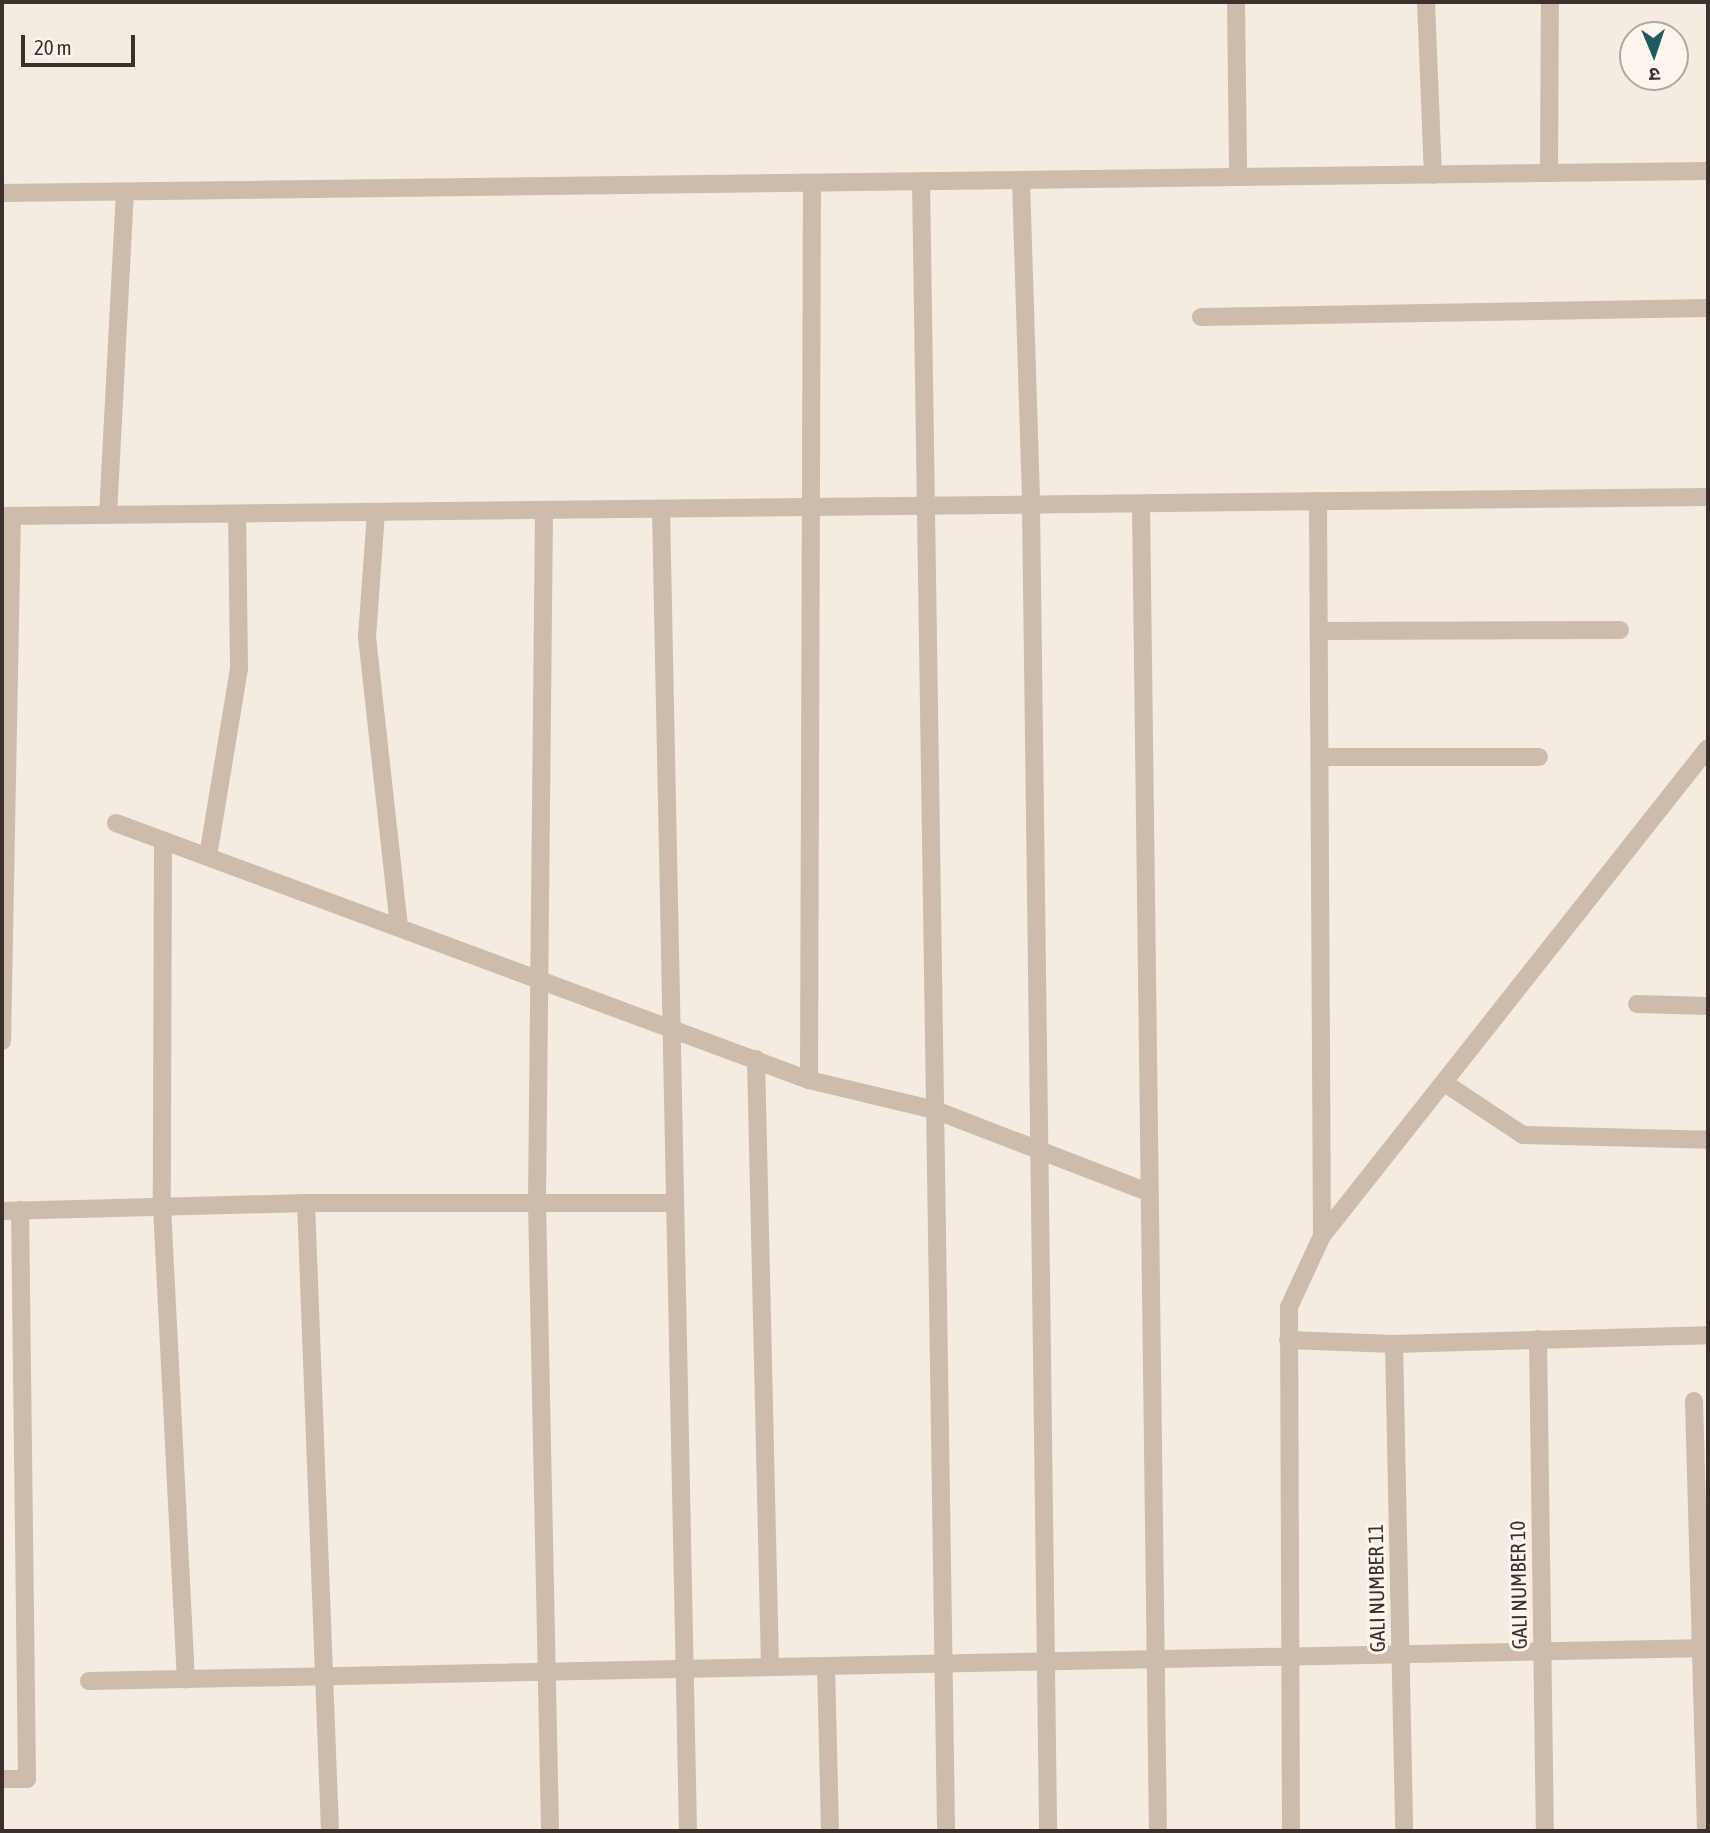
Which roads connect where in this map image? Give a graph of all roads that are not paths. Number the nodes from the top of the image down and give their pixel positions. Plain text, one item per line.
1 (1236, 2) edge
2 (1426, 2) edge
3 (1550, 2) edge
4 (1708, 172) edge
5 (1549, 173) junction
6 (1433, 175) junction
7 (1238, 177) junction
8 (921, 181) junction
9 (1021, 181) junction
10 (812, 183) junction
11 (125, 192) junction
12 (2, 193) edge
13 (1708, 307) edge
14 (1201, 317) dead end
15 (1708, 497) edge
16 (1318, 501) junction
17 (1141, 504) junction
18 (1031, 506) junction
19 (926, 507) junction
20 (809, 508) junction
21 (661, 510) junction
22 (544, 511) junction
23 (376, 512) junction
24 (237, 514) junction
25 (108, 515) junction
26 (7, 516) edge
27 (1319, 631) junction
28 (1620, 631) dead end
29 (1708, 748) edge
30 (1320, 757) junction
31 (1539, 757) dead end
32 (116, 823) dead end
33 (163, 840) junction
34 (208, 856) junction
35 (3, 902) edge
36 (399, 926) junction
37 (541, 978) junction
38 (1637, 1004) dead end
39 (1708, 1006) edge
40 (671, 1025) junction
41 (2, 1028) edge
42 (2, 1041) edge
43 (756, 1059) junction
44 (809, 1080) junction
45 (1446, 1084) junction
46 (935, 1110) junction
47 (1708, 1140) edge
48 (1037, 1149) junction
49 (1147, 1192) junction
50 (306, 1203) junction
51 (537, 1203) junction
52 (674, 1203) junction
53 (162, 1207) junction
54 (20, 1210) junction
55 (2, 1211) edge
56 (1322, 1236) junction
57 (1708, 1335) edge
58 (1538, 1339) junction
59 (1288, 1340) junction
60 (1394, 1344) junction
61 (1694, 1401) dead end
62 (1706, 1648) edge
63 (1542, 1651) junction
64 (1400, 1654) junction
65 (1288, 1657) junction
66 (1154, 1659) junction
67 (1045, 1662) junction
68 (944, 1664) junction
69 (826, 1666) junction
70 (770, 1667) junction
71 (683, 1669) junction
72 (546, 1672) junction
73 (324, 1676) junction
74 (186, 1679) junction
75 (89, 1681) dead end
76 (2, 1779) edge
77 (330, 1831) edge
78 (550, 1831) edge
79 (688, 1831) edge
80 (830, 1831) edge
81 (946, 1831) edge
82 (1048, 1831) edge
83 (1158, 1831) edge
84 (1291, 1831) edge
85 (1404, 1831) edge
86 (1545, 1831) edge
87 (1706, 1831) edge

1 - 7 street
2 - 6 street
3 - 5 street
4 - 5 street
5 - 6 street
6 - 7 street
7 - 9 street
8 - 9 street
8 - 10 street
8 - 19 street
9 - 18 street
10 - 11 street
10 - 20 street
11 - 12 street
11 - 25 street
13 - 14 street
15 - 16 street
16 - 17 street
16 - 27 street
17 - 18 street
17 - 49 street
18 - 19 street
18 - 48 street
19 - 20 street
19 - 46 street
20 - 21 street
20 - 44 street
21 - 22 street
21 - 40 street
22 - 23 street
22 - 37 street
23 - 24 street
23 - 36 street
24 - 25 street
24 - 34 street
25 - 26 street
26 - 35 street
27 - 28 street
27 - 30 street
29 - 45 street
30 - 31 street
30 - 56 street
32 - 33 street
33 - 34 street
33 - 53 street
34 - 36 street
35 - 41 street
36 - 37 street
37 - 40 street
37 - 51 street
38 - 39 street
40 - 43 street
40 - 52 street
41 - 42 street
43 - 44 street
43 - 70 street
44 - 46 street
45 - 47 street
45 - 56 street
46 - 48 street
46 - 68 street
48 - 49 street
48 - 67 street
49 - 66 street
50 - 51 street
50 - 53 street
50 - 73 street
51 - 52 street
51 - 72 street
52 - 71 street
53 - 54 street
53 - 74 street
54 - 55 street
54 - 76 street
56 - 59 street
57 - 58 street
58 - 60 street
58 - 63 street, GALI NUMBER 10
59 - 60 street
59 - 65 street
60 - 64 street, GALI NUMBER 11
61 - 62 street
62 - 63 street
62 - 87 street
63 - 64 street
63 - 86 street, GALI NUMBER 10
64 - 65 street
64 - 85 street, GALI NUMBER 11
65 - 66 street
65 - 84 street
66 - 67 street
66 - 83 street
67 - 68 street
67 - 82 street
68 - 69 street
68 - 81 street
69 - 70 street
69 - 80 street
70 - 71 street
71 - 72 street
71 - 79 street
72 - 73 street
72 - 78 street
73 - 74 street
73 - 77 street
74 - 75 street

